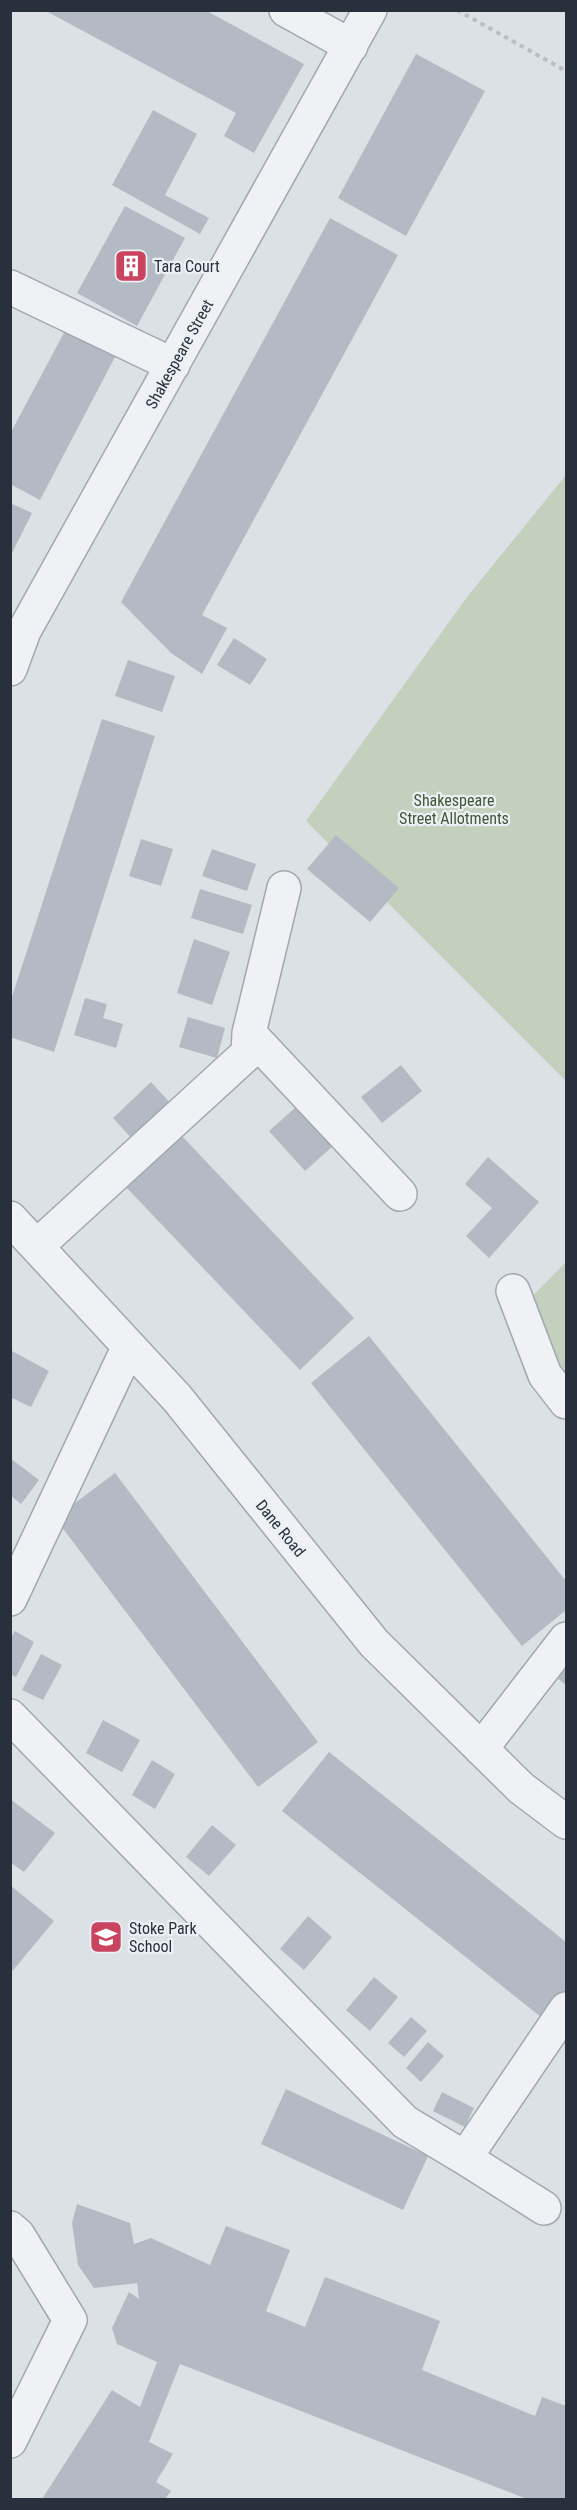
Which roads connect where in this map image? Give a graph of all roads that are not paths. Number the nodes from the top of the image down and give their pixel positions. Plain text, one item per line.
1 (286, 10) edge
2 (370, 10) edge
3 (351, 46) junction
4 (10, 286) edge
5 (173, 365) junction
6 (10, 669) edge
7 (284, 888) dead end
8 (249, 1033) junction
9 (400, 1194) dead end
10 (10, 1218) edge
11 (36, 1246) junction
12 (513, 1291) dead end
13 (129, 1346) junction
14 (567, 1402) edge
15 (10, 1599) edge
16 (567, 1640) edge
17 (10, 1716) edge
18 (481, 1749) junction
19 (567, 1822) edge
20 (567, 2009) edge
21 (465, 2158) junction
22 (544, 2208) dead end
23 (10, 2228) edge
24 (10, 2441) edge

1 - 3 street
2 - 3 street, Shakespeare Street
3 - 5 street, Shakespeare Street
4 - 5 street
5 - 6 street, Shakespeare Street
7 - 8 street
8 - 9 street
8 - 11 street
10 - 11 street, Dane Road
11 - 13 street, Dane Road
12 - 14 street
13 - 15 street
13 - 18 street, Dane Road
16 - 18 street
17 - 21 street
18 - 19 street, Dane Road
20 - 21 street
21 - 22 street
23 - 24 street

